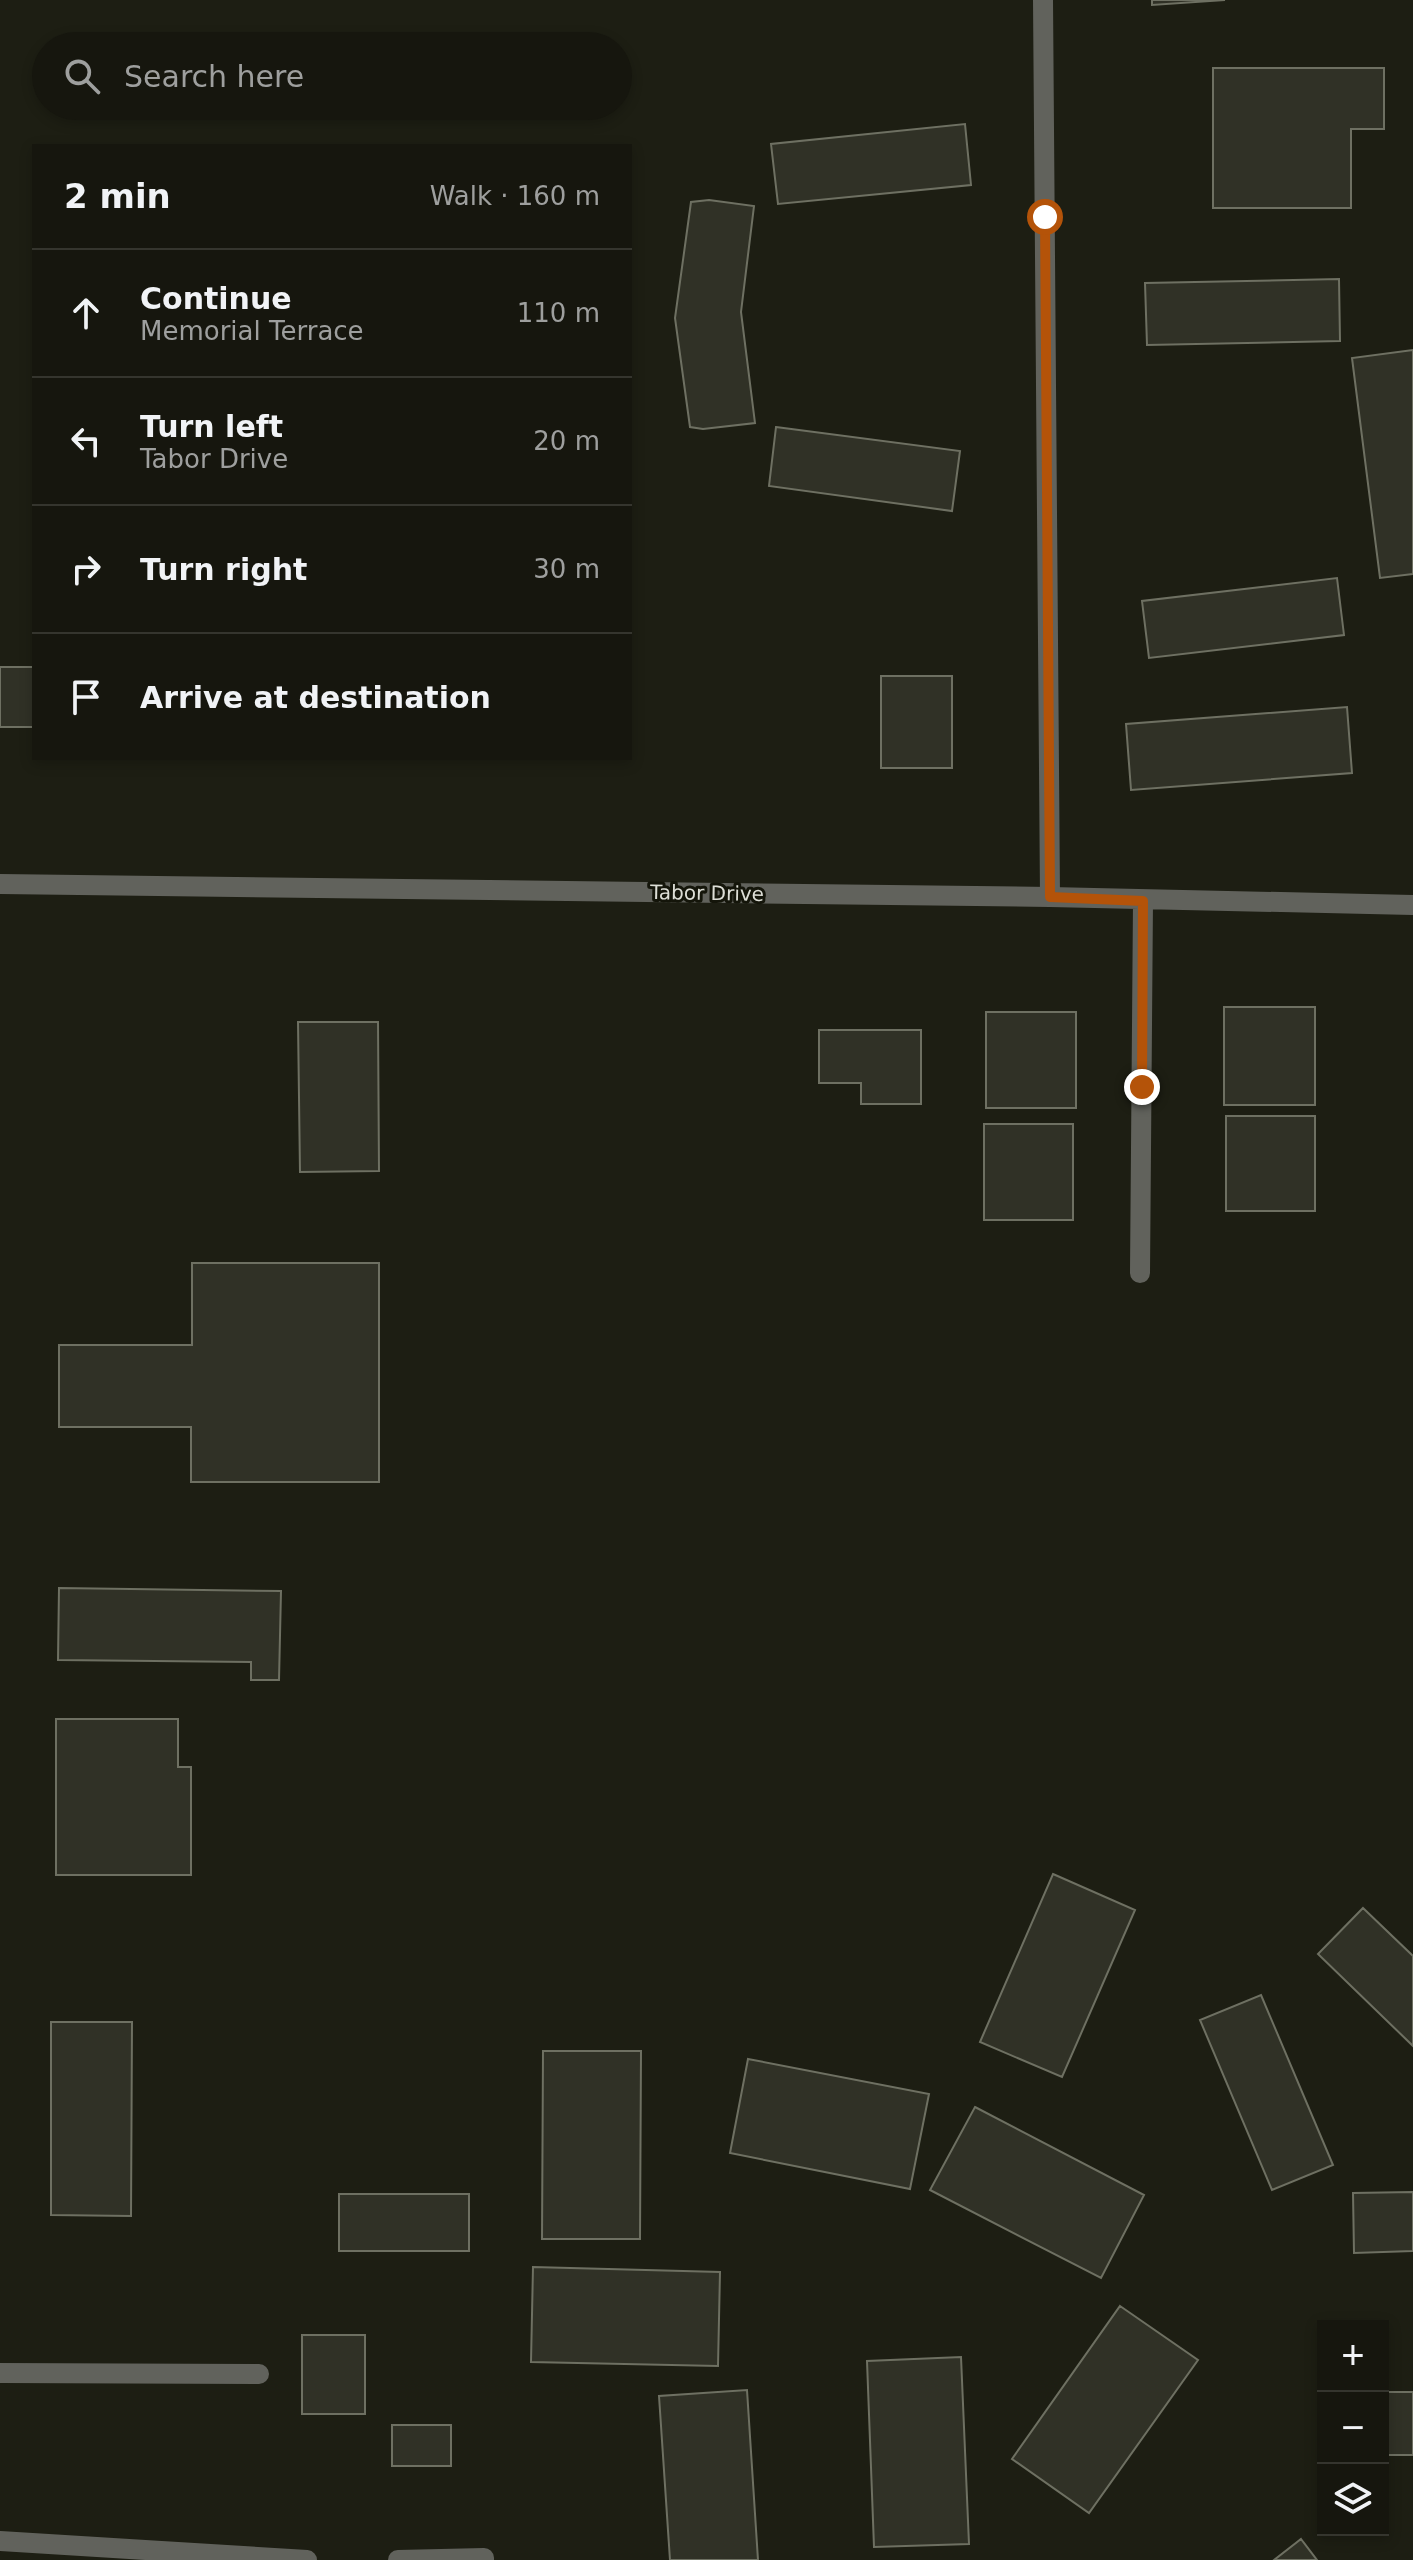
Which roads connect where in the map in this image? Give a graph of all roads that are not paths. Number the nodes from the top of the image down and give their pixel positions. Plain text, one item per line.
1 (1043, 0) edge
2 (0, 884) edge
3 (1050, 897) junction
4 (1143, 901) junction
5 (1413, 905) edge
6 (1140, 1273) dead end
7 (0, 2373) edge
8 (259, 2374) dead end
9 (0, 2541) edge
10 (307, 2560) edge
11 (398, 2560) edge
12 (484, 2560) edge

1 - 3 street
2 - 3 street, Tabor Drive
3 - 4 street, Tabor Drive
4 - 5 street, Tabor Drive
4 - 6 street
7 - 8 street
9 - 10 street
11 - 12 street

